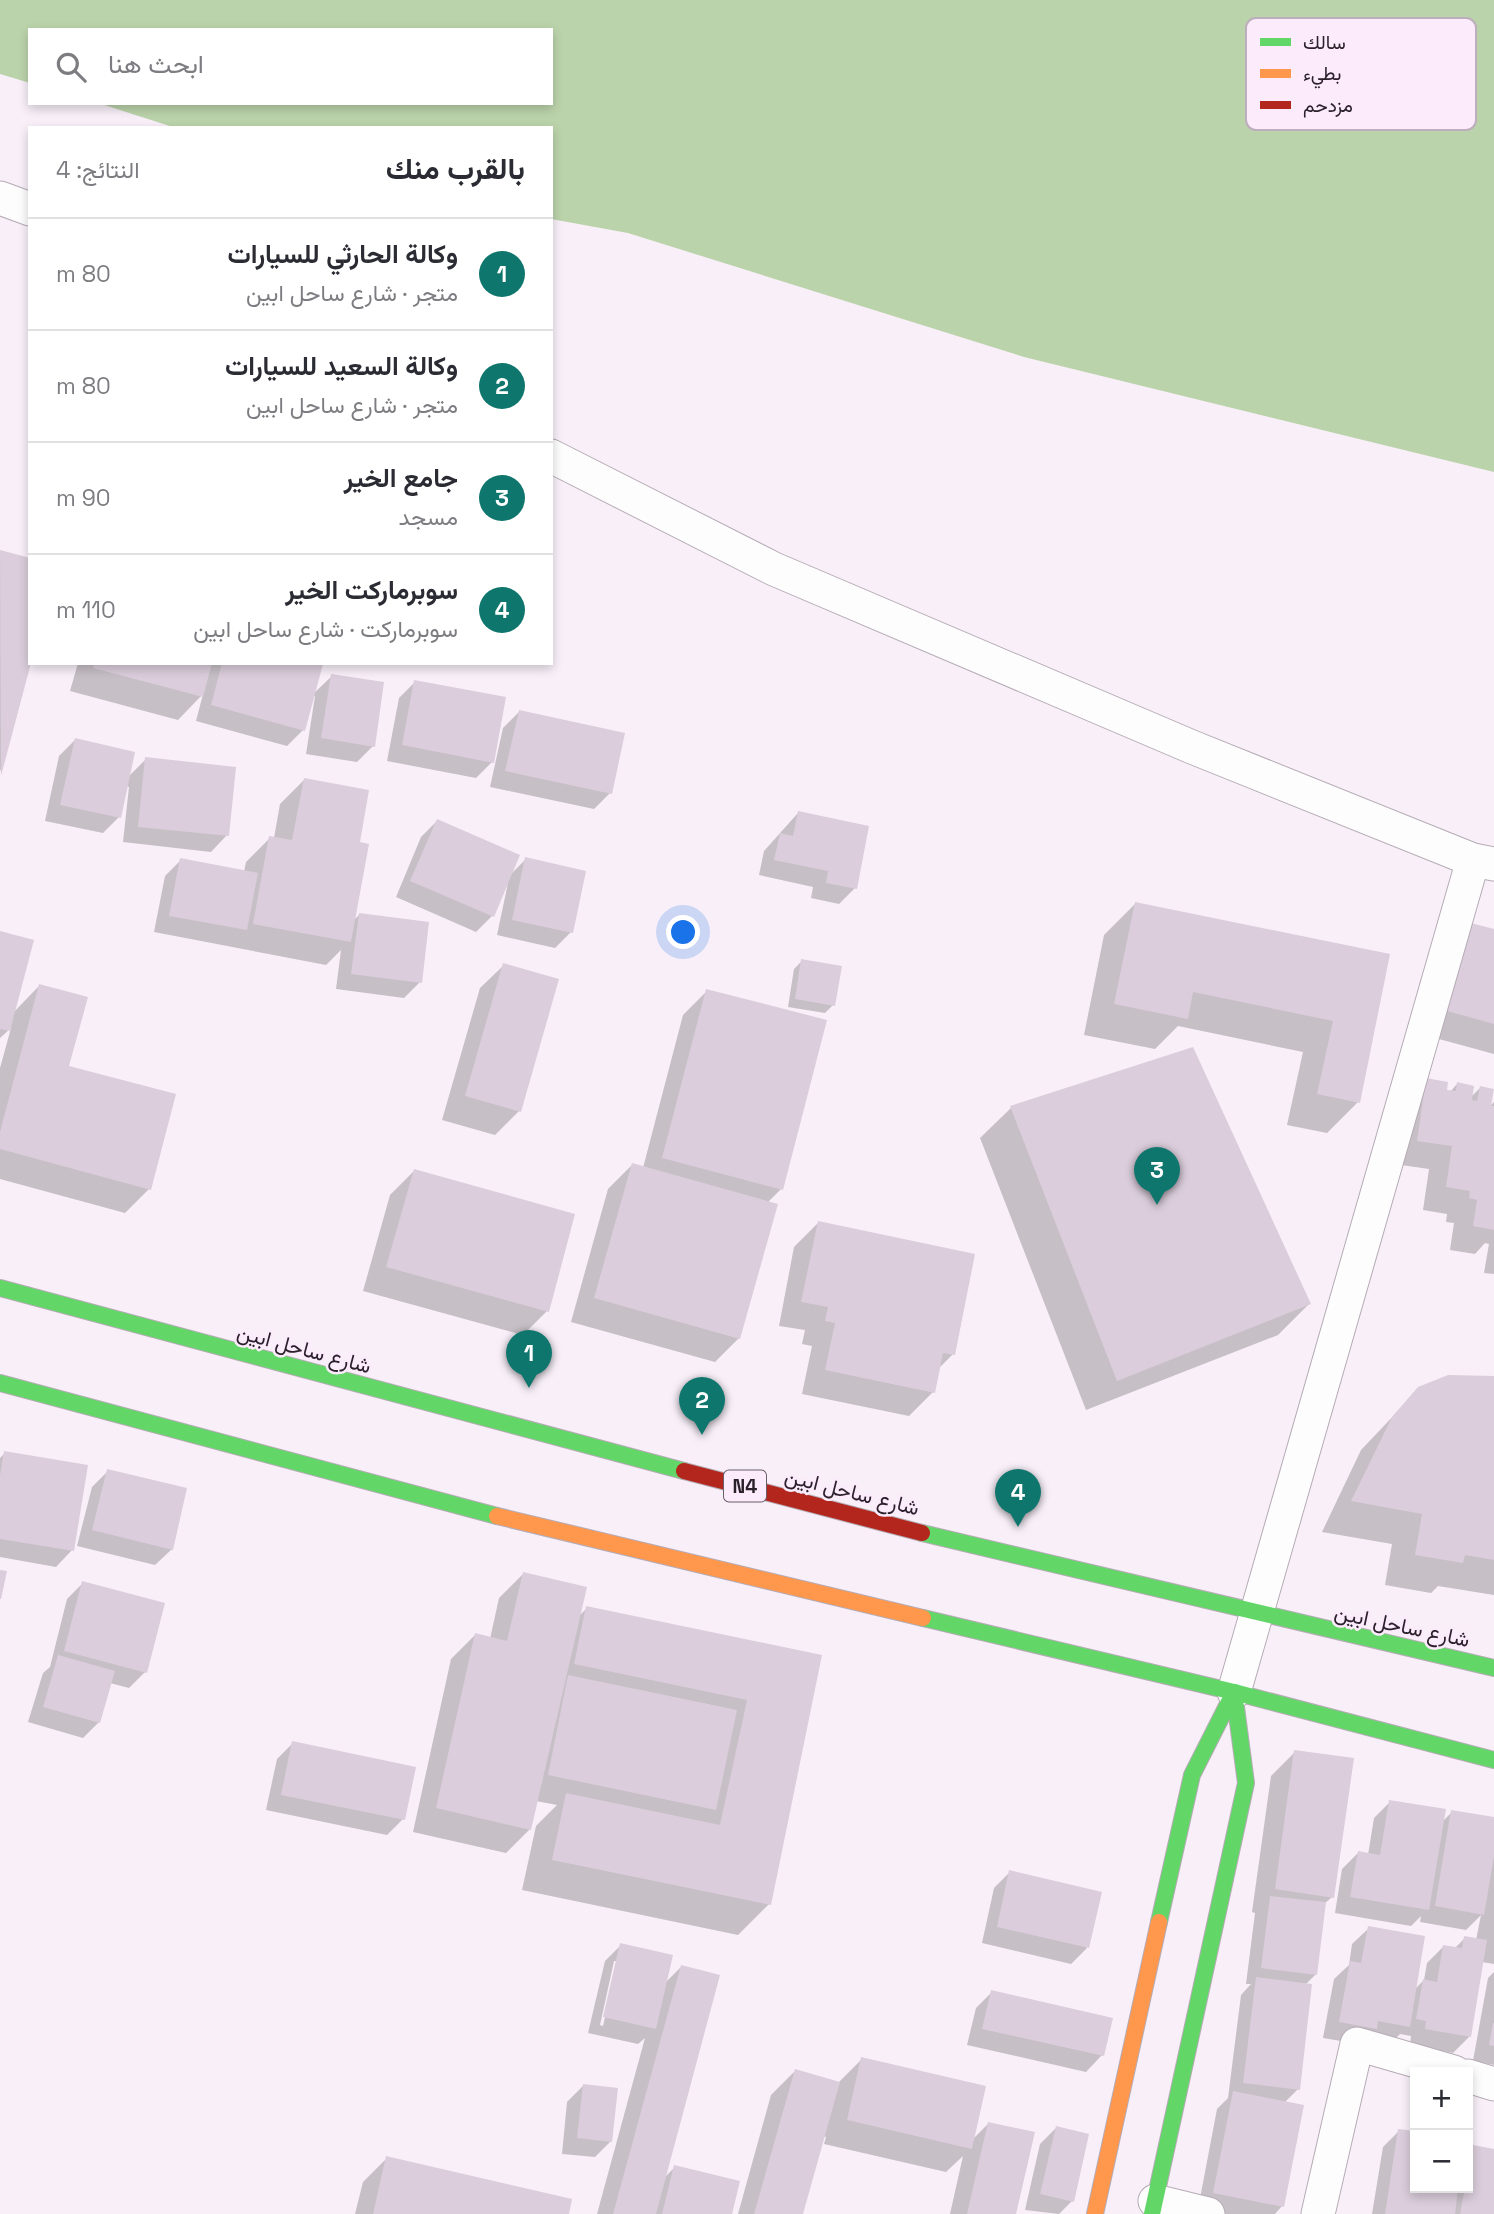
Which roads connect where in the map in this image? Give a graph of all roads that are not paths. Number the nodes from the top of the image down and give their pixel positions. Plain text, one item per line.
1 (0, 198) edge
2 (28, 208) edge
3 (553, 457) edge
4 (1484, 862) edge
5 (0, 1288) edge
6 (0, 1383) edge
7 (1258, 1616) junction
8 (1494, 1668) edge
9 (1234, 1692) junction
10 (1494, 1760) edge
11 (1437, 2067) edge
12 (1473, 2078) edge
13 (1494, 2084) edge
14 (1099, 2193) junction
15 (1121, 2196) dead end
16 (1150, 2205) edge
17 (1095, 2214) edge
18 (1208, 2214) edge
19 (1318, 2214) edge

1 - 2 street
3 - 4 street
4 - 7 street
5 - 7 main road, شارع ساحل ابين / N4
6 - 9 main road
7 - 8 main road, شارع ساحل ابين / N4
7 - 9 street
9 - 10 main road
9 - 14 main road
9 - 16 main road
11 - 19 street
12 - 13 street
14 - 15 main road
14 - 17 main road
16 - 18 street

